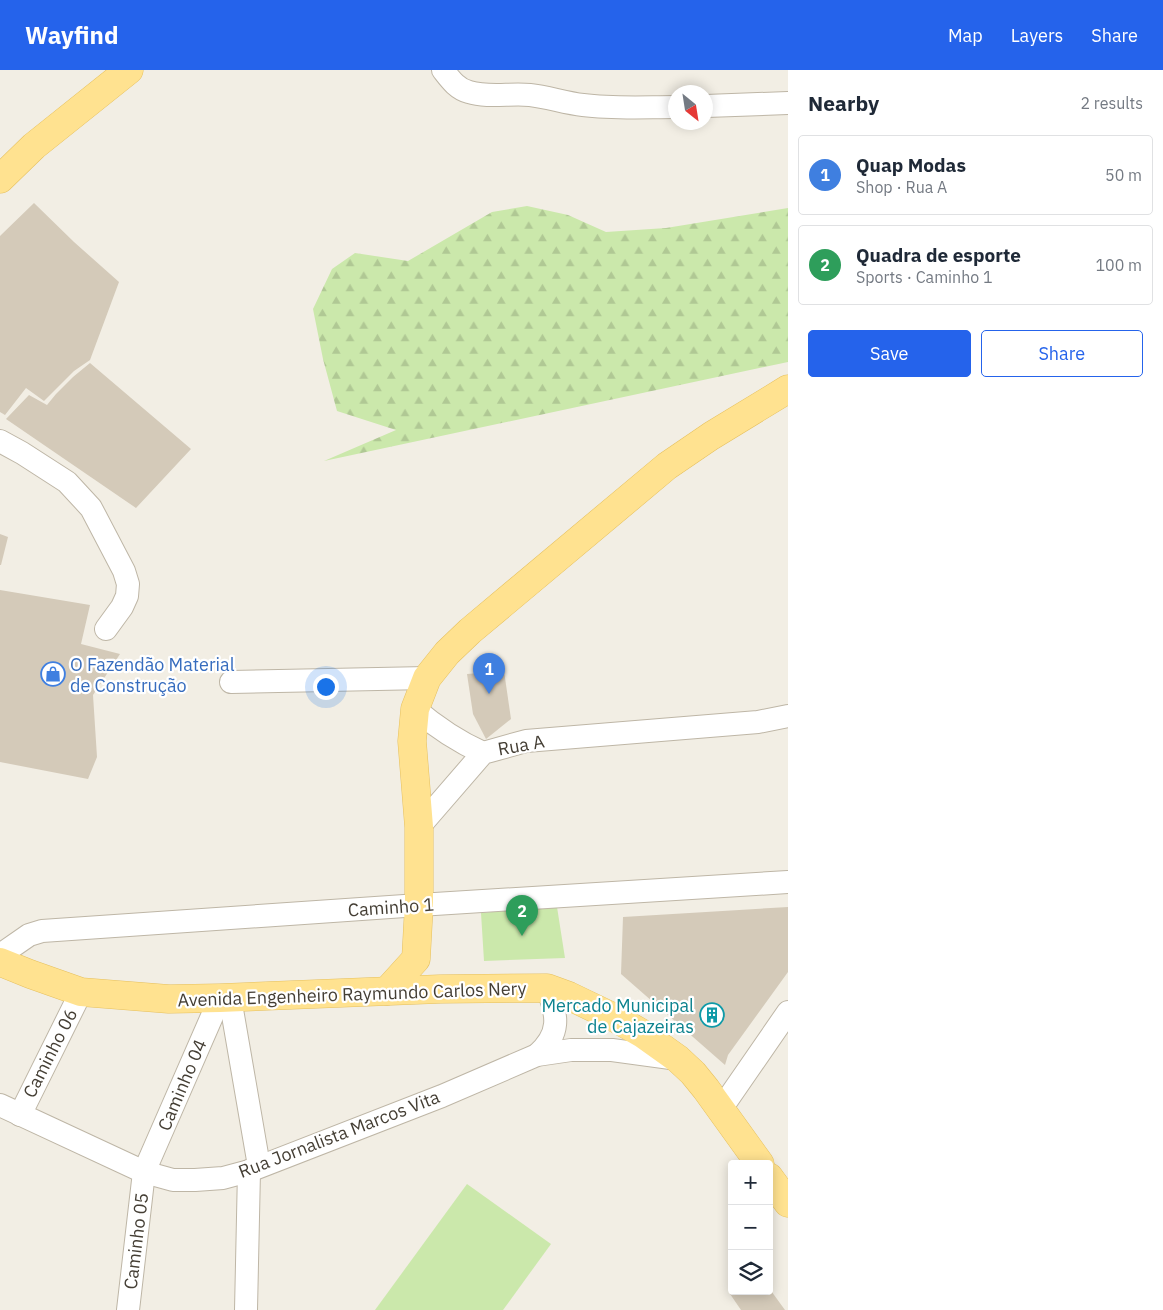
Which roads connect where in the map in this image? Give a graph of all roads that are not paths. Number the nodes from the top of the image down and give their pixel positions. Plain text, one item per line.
1 (128, 70) edge
2 (443, 70) edge
3 (788, 103) edge
4 (713, 106) edge
5 (668, 107) edge
6 (34, 146) junction
7 (0, 161) edge
8 (0, 180) edge
9 (788, 389) edge
10 (0, 441) edge
11 (106, 629) dead end
12 (427, 678) junction
13 (231, 682) dead end
14 (415, 709) junction
15 (788, 716) edge
16 (483, 752) junction
17 (419, 827) junction
18 (788, 882) edge
19 (419, 905) junction
20 (0, 955) edge
21 (416, 959) junction
22 (0, 962) edge
23 (546, 988) junction
24 (440, 990) junction
25 (387, 991) junction
26 (81, 992) junction
27 (225, 998) junction
28 (788, 1012) edge
29 (537, 1055) junction
30 (678, 1059) junction
31 (721, 1109) junction
32 (10, 1110) edge
33 (757, 1160) edge
34 (254, 1168) junction
35 (144, 1172) junction
36 (773, 1182) edge
37 (788, 1203) edge
38 (128, 1310) edge
39 (246, 1310) edge

1 - 6 main road
2 - 5 street
3 - 4 street
6 - 7 main road
6 - 8 main road
9 - 12 main road
10 - 11 street
12 - 13 street
12 - 14 main road
14 - 16 street
14 - 17 main road
15 - 16 street, Rua A
16 - 17 street, Rua A
17 - 19 main road
18 - 19 street, Caminho 1
19 - 20 street, Caminho 1
19 - 21 main road
21 - 24 main road
21 - 25 main road
22 - 26 main road, Avenida Engenheiro Raymundo Carlos Nery
23 - 24 main road, Avenida Engenheiro Raymundo Carlos Nery
23 - 29 street, Rua Jornalista Marcos Vita
23 - 30 main road, Avenida Engenheiro Raymundo Carlos Nery
24 - 25 main road, Avenida Engenheiro Raymundo Carlos Nery
25 - 27 main road, Avenida Engenheiro Raymundo Carlos Nery
26 - 27 main road, Avenida Engenheiro Raymundo Carlos Nery
26 - 32 street, Caminho 06
27 - 34 street
27 - 35 street, Caminho 04
28 - 31 street
29 - 30 street, Rua Jornalista Marcos Vita
29 - 34 street, Rua Jornalista Marcos Vita
30 - 31 main road, Avenida Engenheiro Raymundo Carlos Nery
31 - 33 main road, Avenida Engenheiro Raymundo Carlos Nery
32 - 35 street, Rua Jornalista Marcos Vita
34 - 35 street, Rua Jornalista Marcos Vita
34 - 39 street
35 - 38 street, Caminho 05
36 - 37 main road

